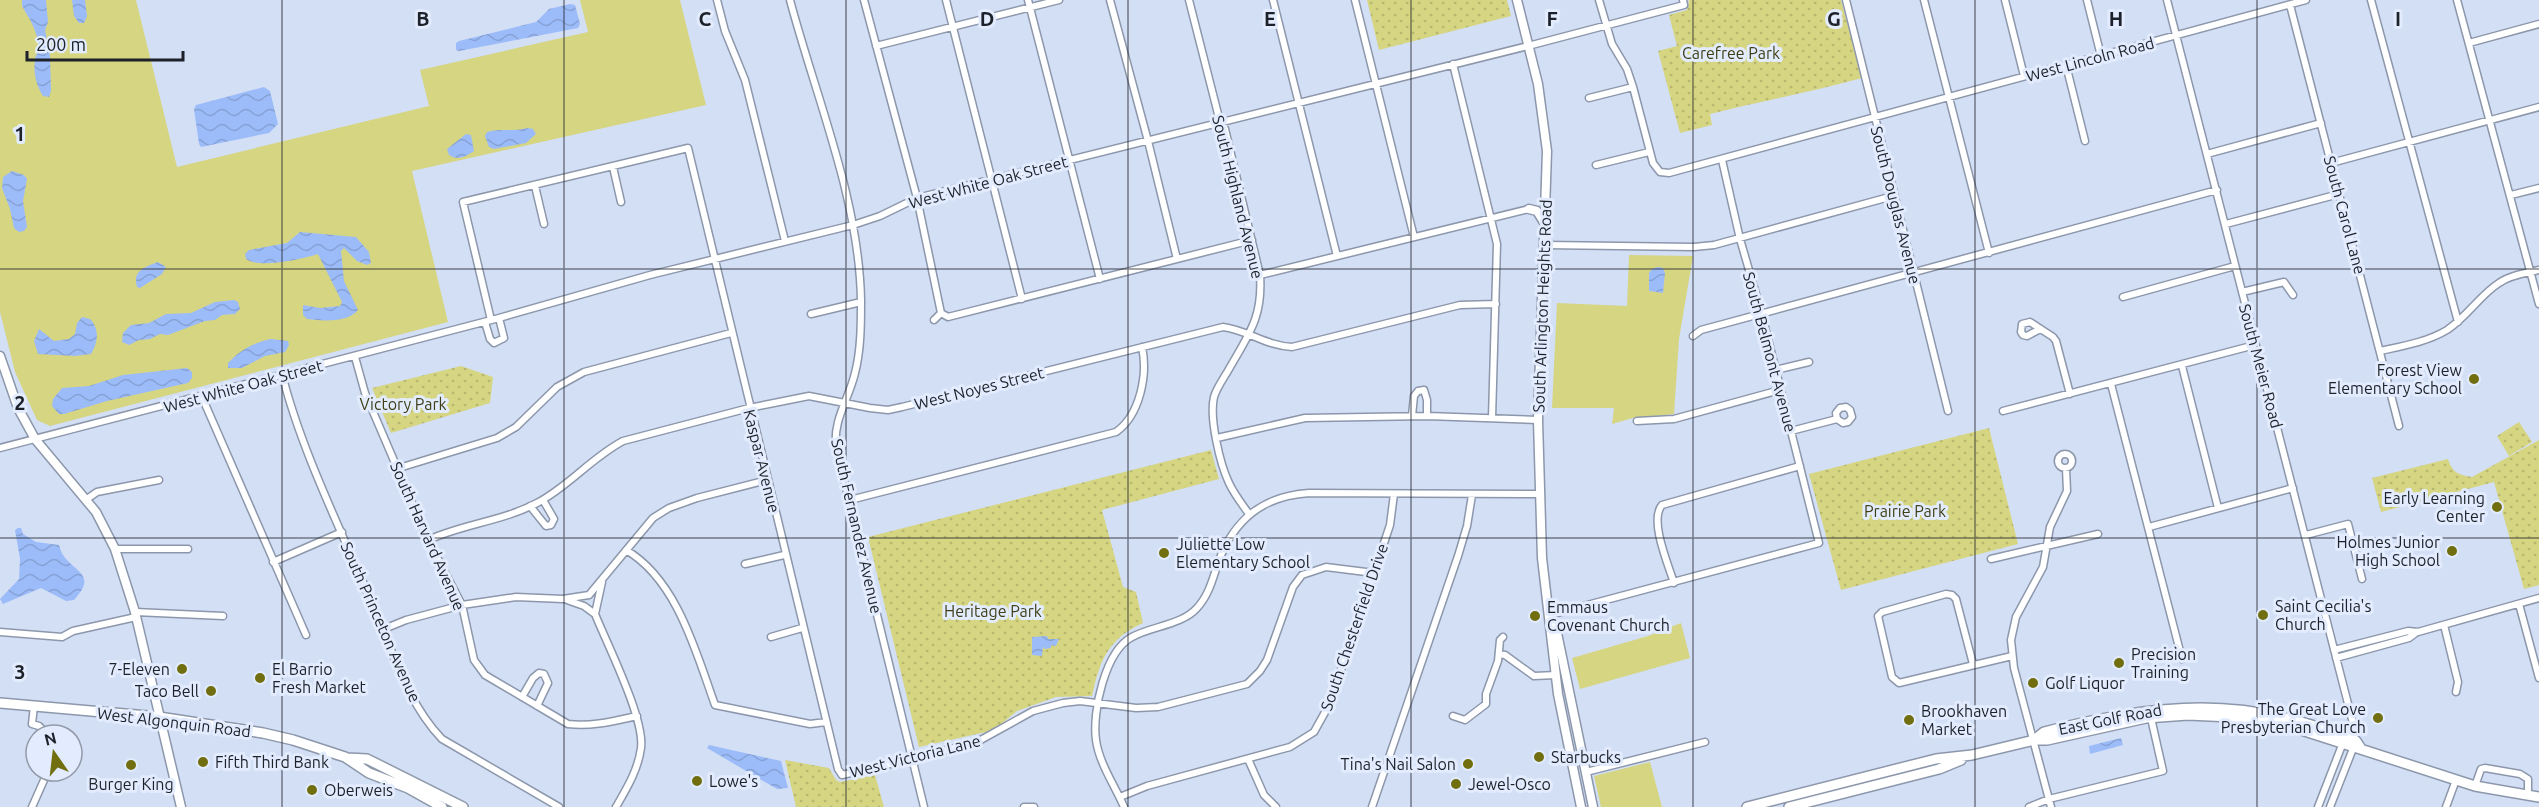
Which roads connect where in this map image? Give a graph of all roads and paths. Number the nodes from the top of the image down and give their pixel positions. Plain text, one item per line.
1 (717, 0) edge
2 (790, 0) edge
3 (864, 0) edge
4 (946, 0) edge
5 (1028, 0) edge
6 (1059, 0) edge
7 (1110, 0) edge
8 (1189, 0) edge
9 (1273, 0) edge
10 (1355, 0) edge
11 (1517, 0) edge
12 (1599, 0) edge
13 (1846, 0) edge
14 (1924, 0) edge
15 (2005, 0) edge
16 (2086, 0) edge
17 (2167, 0) edge
18 (2306, 0) edge
19 (2371, 0) edge
20 (2457, 0) edge
21 (1683, 2) edge
22 (2290, 4) junction
23 (1030, 8) junction
24 (2539, 24) edge
25 (1606, 25) junction
26 (953, 27) junction
27 (2176, 35) junction
28 (2469, 43) junction
29 (876, 46) junction
30 (1528, 46) junction
31 (2101, 56) junction
32 (1454, 64) junction
33 (2066, 66) junction
34 (2024, 76) junction
35 (1377, 84) junction
36 (1633, 87) junction
37 (1949, 97) junction
38 (1588, 98) dead end
39 (1299, 103) junction
40 (2539, 107) edge
41 (1875, 117) junction
42 (2490, 120) junction
43 (1221, 122) junction
44 (2321, 123) junction
45 (1148, 141) junction
46 (2085, 141) dead end
47 (2409, 141) junction
48 (1650, 152) junction
49 (2208, 154) junction
50 (1071, 160) junction
51 (1722, 160) junction
52 (2331, 163) junction
53 (1596, 165) dead end
54 (613, 167) junction
55 (992, 179) junction
56 (535, 186) junction
57 (2539, 188) edge
58 (2217, 190) junction
59 (2338, 194) junction
60 (2511, 195) junction
61 (1893, 196) junction
62 (1546, 197) junction
63 (917, 198) junction
64 (621, 202) dead end
65 (1529, 209) junction
66 (1492, 218) junction
67 (544, 224) dead end
68 (1546, 224) junction
69 (2226, 224) junction
70 (853, 225) junction
71 (1414, 237) junction
72 (1740, 239) junction
73 (1252, 240) junction
74 (785, 241) junction
75 (1545, 245) junction
76 (1989, 253) junction
77 (1337, 256) junction
78 (713, 259) junction
79 (1177, 259) junction
80 (2235, 266) junction
81 (2539, 270) edge
82 (2530, 272) junction
83 (1912, 274) junction
84 (1260, 275) junction
85 (1100, 279) junction
86 (2242, 292) junction
87 (2293, 296) dead end
88 (2123, 297) dead end
89 (1022, 299) junction
90 (861, 302) junction
91 (1496, 304) junction
92 (2539, 304) edge
93 (941, 313) junction
94 (811, 314) dead end
95 (1762, 315) junction
96 (499, 318) junction
97 (934, 320) dead end
98 (488, 321) junction
99 (2458, 322) junction
100 (2040, 329) dead end
101 (731, 333) junction
102 (1248, 335) junction
103 (1693, 336) dead end
104 (2255, 345) junction
105 (1142, 347) junction
106 (2380, 351) junction
107 (0, 356) edge
108 (354, 357) junction
109 (1809, 362) dead end
110 (2181, 366) junction
111 (1775, 370) junction
112 (282, 374) junction
113 (2111, 384) junction
114 (1780, 390) junction
115 (2070, 394) junction
116 (202, 397) junction
117 (844, 402) junction
118 (749, 408) junction
119 (1948, 411) dead end
120 (2002, 411) dead end
121 (1412, 416) junction
122 (1427, 416) junction
123 (1492, 418) junction
124 (1837, 419) dead end
125 (1538, 420) junction
126 (1637, 421) dead end
127 (2399, 426) dead end
128 (1791, 431) junction
129 (1217, 438) junction
130 (35, 439) junction
131 (0, 448) edge
132 (1800, 466) junction
133 (399, 468) junction
134 (2066, 468) dead end
135 (159, 480) dead end
136 (767, 480) junction
137 (2293, 488) junction
138 (1394, 494) junction
139 (1539, 494) junction
140 (1472, 495) junction
141 (87, 499) junction
142 (543, 500) junction
143 (850, 500) junction
144 (530, 506) junction
145 (2218, 508) junction
146 (1249, 514) junction
147 (2149, 527) junction
148 (342, 532) junction
149 (2098, 534) dead end
150 (2306, 535) junction
151 (428, 540) junction
152 (2046, 546) junction
153 (115, 549) junction
154 (188, 549) dead end
155 (626, 550) junction
156 (784, 555) junction
157 (1991, 559) dead end
158 (273, 562) junction
159 (745, 564) dead end
160 (1374, 573) junction
161 (2362, 579) dead end
162 (602, 581) junction
163 (1674, 583) junction
164 (2539, 598) edge
165 (564, 599) junction
166 (2519, 604) junction
167 (462, 605) junction
168 (135, 614) junction
169 (595, 614) junction
170 (1550, 615) junction
171 (223, 616) dead end
172 (2444, 625) junction
173 (802, 628) junction
174 (384, 629) junction
175 (0, 632) edge
176 (2418, 632) junction
177 (306, 635) dead end
178 (771, 637) dead end
179 (1503, 637) dead end
180 (2334, 650) junction
181 (1499, 654) junction
182 (2012, 656) junction
183 (2336, 658) junction
184 (2182, 659) dead end
185 (1973, 664) junction
186 (1556, 675) junction
187 (2539, 678) edge
188 (2456, 692) dead end
189 (522, 697) junction
190 (0, 703) edge
191 (1099, 704) junction
192 (34, 706) junction
193 (537, 706) junction
194 (637, 716) junction
195 (1452, 716) dead end
196 (159, 717) junction
197 (2151, 718) junction
198 (826, 722) junction
199 (32, 723) edge
200 (2034, 740) junction
201 (2351, 741) junction
202 (1705, 742) dead end
203 (1972, 755) junction
204 (345, 757) junction
205 (912, 759) junction
206 (1248, 759) junction
207 (1586, 772) junction
208 (841, 773) joint
209 (2456, 780) junction
210 (43, 783) edge
211 (2475, 786) junction
212 (2528, 796) junction
213 (1120, 797) junction
214 (2539, 797) edge
215 (2049, 799) junction
216 (32, 807) edge
217 (181, 807) edge
218 (442, 807) edge
219 (463, 807) edge
220 (559, 807) edge
221 (616, 807) edge
222 (924, 807) edge
223 (1024, 807) edge
224 (1034, 807) edge
225 (1124, 807) edge
226 (1276, 807) edge
227 (1372, 807) edge
228 (1581, 807) edge
229 (1593, 807) edge
230 (1746, 807) edge
231 (1789, 807) edge
232 (2029, 807) edge
233 (2051, 807) edge
234 (2318, 807) edge
235 (2330, 807) edge
236 (2446, 807) edge

1 - 74 street
2 - 70 street, South Fernandez Avenue
3 - 29 street
4 - 26 street
5 - 23 street
6 - 23 street
7 - 45 street
8 - 43 street, South Highland Avenue
9 - 39 street
10 - 35 street
11 - 30 main road, South Arlington Heights Road
12 - 25 street
13 - 41 street, South Douglas Avenue
14 - 37 street
15 - 34 street
16 - 31 street
17 - 27 street, South Meier Road
18 - 22 street, West Lincoln Road
19 - 47 street
20 - 28 street
21 - 25 street, West White Oak Street
22 - 27 street, West Lincoln Road
22 - 44 street, South Carol Lane
23 - 26 street
23 - 50 street
24 - 28 street
25 - 30 street, West White Oak Street
25 - 36 street
26 - 29 street
26 - 55 street
27 - 31 street, West Lincoln Road
27 - 49 street, South Meier Road
28 - 42 street
29 - 63 street
30 - 32 street, West White Oak Street
30 - 62 main road, South Arlington Heights Road
31 - 33 street, West Lincoln Road
32 - 35 street, West White Oak Street
32 - 66 street
33 - 34 street, West Lincoln Road
33 - 46 street
34 - 37 street, West Lincoln Road
35 - 39 street, West White Oak Street
35 - 71 street
36 - 38 street
36 - 48 street
37 - 41 street, West Lincoln Road
37 - 76 street
39 - 43 street, West White Oak Street
39 - 77 street
40 - 42 street
41 - 51 street, West Lincoln Road
41 - 61 street, South Douglas Avenue
42 - 47 street
42 - 60 street
43 - 45 street, West White Oak Street
43 - 73 street, South Highland Avenue
44 - 49 street
44 - 52 street, South Carol Lane
45 - 50 street, West White Oak Street
45 - 79 street
47 - 52 street
47 - 99 street
48 - 51 street, West Lincoln Road
48 - 53 street
49 - 58 street, South Meier Road
50 - 55 street, West White Oak Street
50 - 85 street
51 - 72 street, South Belmont Avenue
52 - 59 street, South Carol Lane
54 - 56 street
54 - 64 street
54 - 78 street, Kaspar Avenue
55 - 63 street, West White Oak Street
55 - 89 street
56 - 67 street
56 - 98 street
57 - 60 street
58 - 69 street, South Meier Road
58 - 76 street
59 - 69 street
59 - 106 street, South Carol Lane
60 - 82 street
61 - 72 street
61 - 83 street, South Douglas Avenue
62 - 65 main road
62 - 68 main road, South Arlington Heights Road
63 - 70 street, West White Oak Street
63 - 93 street
65 - 66 street
65 - 68 main road
66 - 71 street
66 - 91 street
68 - 75 main road, South Arlington Heights Road
69 - 80 street, South Meier Road
70 - 74 street, West White Oak Street
70 - 90 street, South Fernandez Avenue
71 - 77 street
72 - 75 street
72 - 95 street, South Belmont Avenue
73 - 79 street
73 - 84 street, South Highland Avenue
74 - 78 street, West White Oak Street
75 - 125 main road, South Arlington Heights Road
76 - 83 street
77 - 84 street
78 - 96 street, West White Oak Street
78 - 101 street, Kaspar Avenue
79 - 85 street
80 - 86 street, South Meier Road
80 - 88 street
81 - 82 street
82 - 92 street
82 - 99 street
83 - 95 street
83 - 119 street, South Douglas Avenue
84 - 102 street, South Highland Avenue
85 - 89 street
86 - 87 street
86 - 104 street, South Meier Road
89 - 93 street
90 - 94 street
90 - 117 street, South Fernandez Avenue
91 - 102 street, West Noyes Street
91 - 123 street
93 - 97 street
95 - 103 street
95 - 111 street, South Belmont Avenue
96 - 98 street, West White Oak Street
96 - 98 street
98 - 108 street, West White Oak Street
99 - 106 street
100 - 115 street
101 - 118 street, Kaspar Avenue
101 - 133 street
102 - 105 street, West Noyes Street
102 - 129 street, South Highland Avenue
104 - 110 street
104 - 137 street, South Meier Road
105 - 117 street, West Noyes Street
105 - 143 street
106 - 127 street, South Carol Lane
107 - 130 main road
108 - 112 street, West White Oak Street
108 - 133 street, South Harvard Avenue
109 - 111 street
110 - 113 street
110 - 145 street
111 - 114 street, South Belmont Avenue
112 - 116 street, West White Oak Street
112 - 148 street, South Princeton Avenue
113 - 115 street
113 - 147 street
114 - 126 street
114 - 128 street, South Belmont Avenue
115 - 120 street
116 - 130 street, West White Oak Street
116 - 158 street
117 - 118 street, West Noyes Street
117 - 143 street, South Fernandez Avenue
118 - 136 street, Kaspar Avenue
118 - 142 street, West Noyes Street
121 - 122 street
121 - 122 street
121 - 129 street
122 - 123 street
123 - 125 street
124 - 128 street
125 - 139 main road, South Arlington Heights Road
128 - 132 street, South Belmont Avenue
129 - 146 street, South Highland Avenue
130 - 131 street, West White Oak Street
130 - 141 main road
132 - 163 street
132 - 163 street, South Belmont Avenue
133 - 151 street, South Harvard Avenue
134 - 152 street
135 - 141 street
136 - 155 street
136 - 156 street, Kaspar Avenue
137 - 145 street
137 - 150 street, South Meier Road
138 - 140 street
138 - 146 street
138 - 160 street, South Chesterfield Drive
139 - 140 street
139 - 170 main road, South Arlington Heights Road
140 - 227 street
141 - 153 main road
142 - 144 street, West Noyes Street
142 - 144 street
143 - 205 street, South Fernandez Avenue
144 - 151 street, West Noyes Street
145 - 147 street
146 - 191 street
147 - 184 street
148 - 158 street
148 - 174 street, South Princeton Avenue
149 - 152 street
150 - 161 street
150 - 180 street, South Meier Road
151 - 167 street, South Harvard Avenue
152 - 157 street
152 - 182 street
153 - 154 street
153 - 168 main road
155 - 162 street
155 - 198 street
156 - 159 street
156 - 173 street, Kaspar Avenue
158 - 177 street
160 - 191 street, West Victoria Lane
160 - 206 street, South Chesterfield Drive
162 - 165 street
162 - 169 street
163 - 170 street
164 - 166 street
165 - 167 street
165 - 169 street
166 - 172 street
166 - 187 street
167 - 174 street
167 - 189 street, South Harvard Avenue
168 - 171 street
168 - 175 street
168 - 196 main road
169 - 194 street
170 - 186 main road, South Arlington Heights Road
170 - 207 main road, South Arlington Heights Road
172 - 176 street
172 - 188 street
173 - 178 street
173 - 198 street, Kaspar Avenue
174 - 220 street, South Princeton Avenue
176 - 180 street
176 - 183 street
179 - 181 street
180 - 183 street, South Meier Road
181 - 186 street
181 - 195 street
182 - 185 street
182 - 200 street
183 - 201 street, South Meier Road
185 - 185 street
186 - 228 main road, South Arlington Heights Road
189 - 193 street, South Harvard Avenue
189 - 193 street
190 - 192 main road, West Algonquin Road
191 - 205 street, West Victoria Lane
191 - 213 street
192 - 196 main road, West Algonquin Road
192 - 199 street
193 - 194 street, South Harvard Avenue
194 - 221 street
196 - 204 main road, West Algonquin Road
196 - 217 main road
197 - 200 main road, East Golf Road
197 - 201 main road, East Golf Road
197 - 215 street
198 - 208 street, Kaspar Avenue
200 - 201 main road, East Golf Road
200 - 203 main road, East Golf Road
200 - 215 street
201 - 209 main road, East Golf Road
201 - 234 street
201 - 235 street
202 - 207 street
203 - 230 main road, East Golf Road
203 - 231 main road, East Golf Road
204 - 218 main road, West Algonquin Road
204 - 219 main road, West Algonquin Road
205 - 208 street, West Victoria Lane
205 - 222 street, South Fernandez Avenue
206 - 213 street, South Chesterfield Drive
206 - 226 street
207 - 229 main road, South Arlington Heights Road
209 - 211 main road, East Golf Road
209 - 236 street
210 - 216 street
211 - 212 main road, East Golf Road
211 - 212 street
212 - 214 main road, East Golf Road
213 - 225 street
215 - 232 street
215 - 233 street
223 - 224 street

